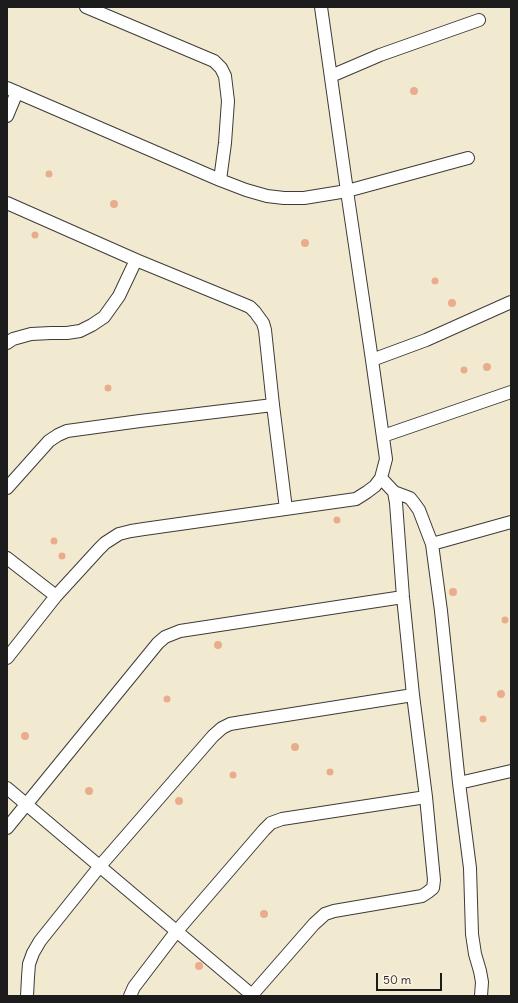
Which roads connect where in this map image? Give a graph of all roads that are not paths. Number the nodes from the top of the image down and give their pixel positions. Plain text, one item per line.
1 (86, 7) edge
2 (321, 7) edge
3 (479, 20) dead end
4 (331, 76) junction
5 (12, 90) edge
6 (7, 116) edge
7 (468, 158) dead end
8 (220, 180) junction
9 (347, 191) junction
10 (7, 203) edge
11 (136, 260) junction
12 (511, 302) edge
13 (7, 343) edge
14 (372, 360) junction
15 (511, 392) edge
16 (273, 405) junction
17 (383, 436) junction
18 (381, 478) junction
19 (7, 488) edge
20 (394, 492) junction
21 (286, 509) junction
22 (511, 522) edge
23 (432, 544) junction
24 (7, 558) edge
25 (56, 596) junction
26 (403, 597) junction
27 (7, 658) edge
28 (413, 695) junction
29 (511, 771) edge
30 (459, 783) junction
31 (7, 788) edge
32 (426, 797) junction
33 (26, 805) junction
34 (7, 828) edge
35 (100, 866) junction
36 (176, 932) junction
37 (27, 996) edge
38 (130, 996) edge
39 (251, 996) edge
40 (481, 996) edge

1 - 8 street
2 - 4 street
3 - 4 street
4 - 9 street
5 - 6 street
5 - 8 street
7 - 9 street
8 - 9 street
9 - 14 street
10 - 11 street
11 - 13 street
11 - 16 street
12 - 14 street
14 - 17 street
15 - 17 street
16 - 19 street
16 - 21 street
17 - 18 street
18 - 20 street
18 - 21 street
20 - 23 street
20 - 26 street
21 - 25 street
22 - 23 street
23 - 30 street
24 - 25 street
25 - 27 street
26 - 28 street
26 - 33 street
28 - 32 street
28 - 35 street
29 - 30 street
30 - 40 street
31 - 33 street
32 - 36 street
32 - 39 street
33 - 34 street
33 - 35 street
35 - 36 street
35 - 37 street
36 - 38 street
36 - 39 street

